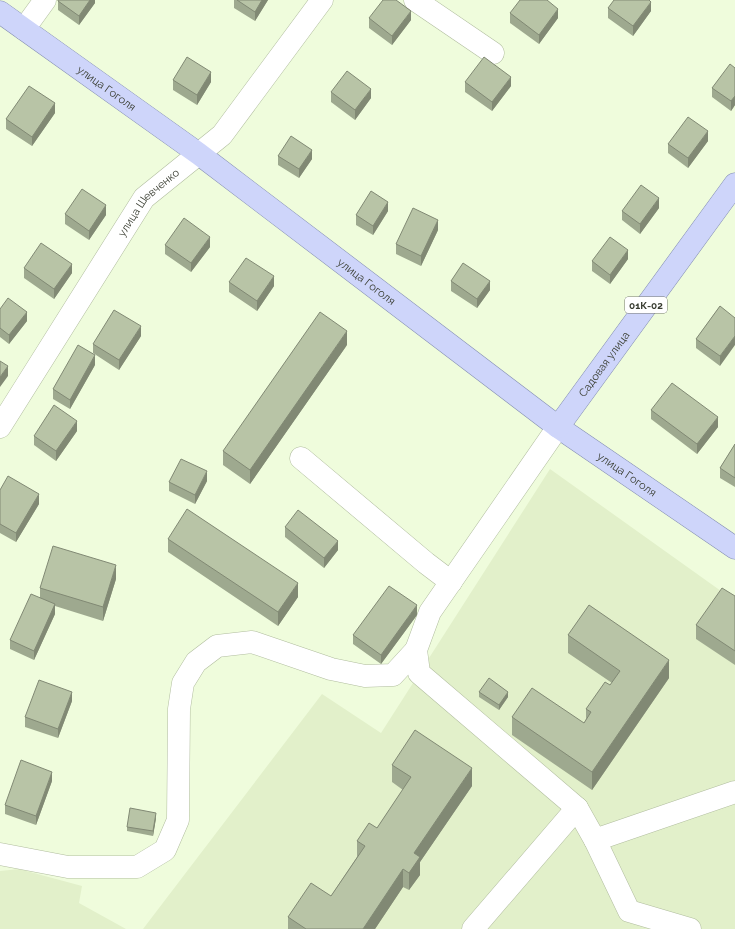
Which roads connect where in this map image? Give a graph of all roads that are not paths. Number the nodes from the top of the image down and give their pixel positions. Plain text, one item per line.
1 (45, 0) edge
2 (322, 0) edge
3 (415, 0) edge
4 (0, 12) edge
5 (24, 29) junction
6 (493, 53) dead end
7 (199, 154) junction
8 (735, 184) edge
9 (558, 426) junction
10 (0, 427) edge
11 (301, 458) dead end
12 (735, 548) edge
13 (451, 582) junction
14 (416, 650) junction
15 (735, 792) edge
16 (577, 808) junction
17 (595, 840) junction
18 (0, 854) edge
19 (473, 929) edge
20 (690, 929) edge

1 - 5 street
2 - 7 street, улица Шевченко
3 - 6 street
4 - 5 main road, улица Гоголя
5 - 7 main road, улица Гоголя
7 - 9 main road, улица Гоголя
7 - 10 street, улица Шевченко
8 - 9 main road, Садовая улица / 01К-02
9 - 12 main road, улица Гоголя
9 - 13 street
11 - 13 street
13 - 14 street
14 - 16 street
14 - 18 street
15 - 17 street
16 - 17 street
16 - 19 street
17 - 20 street

